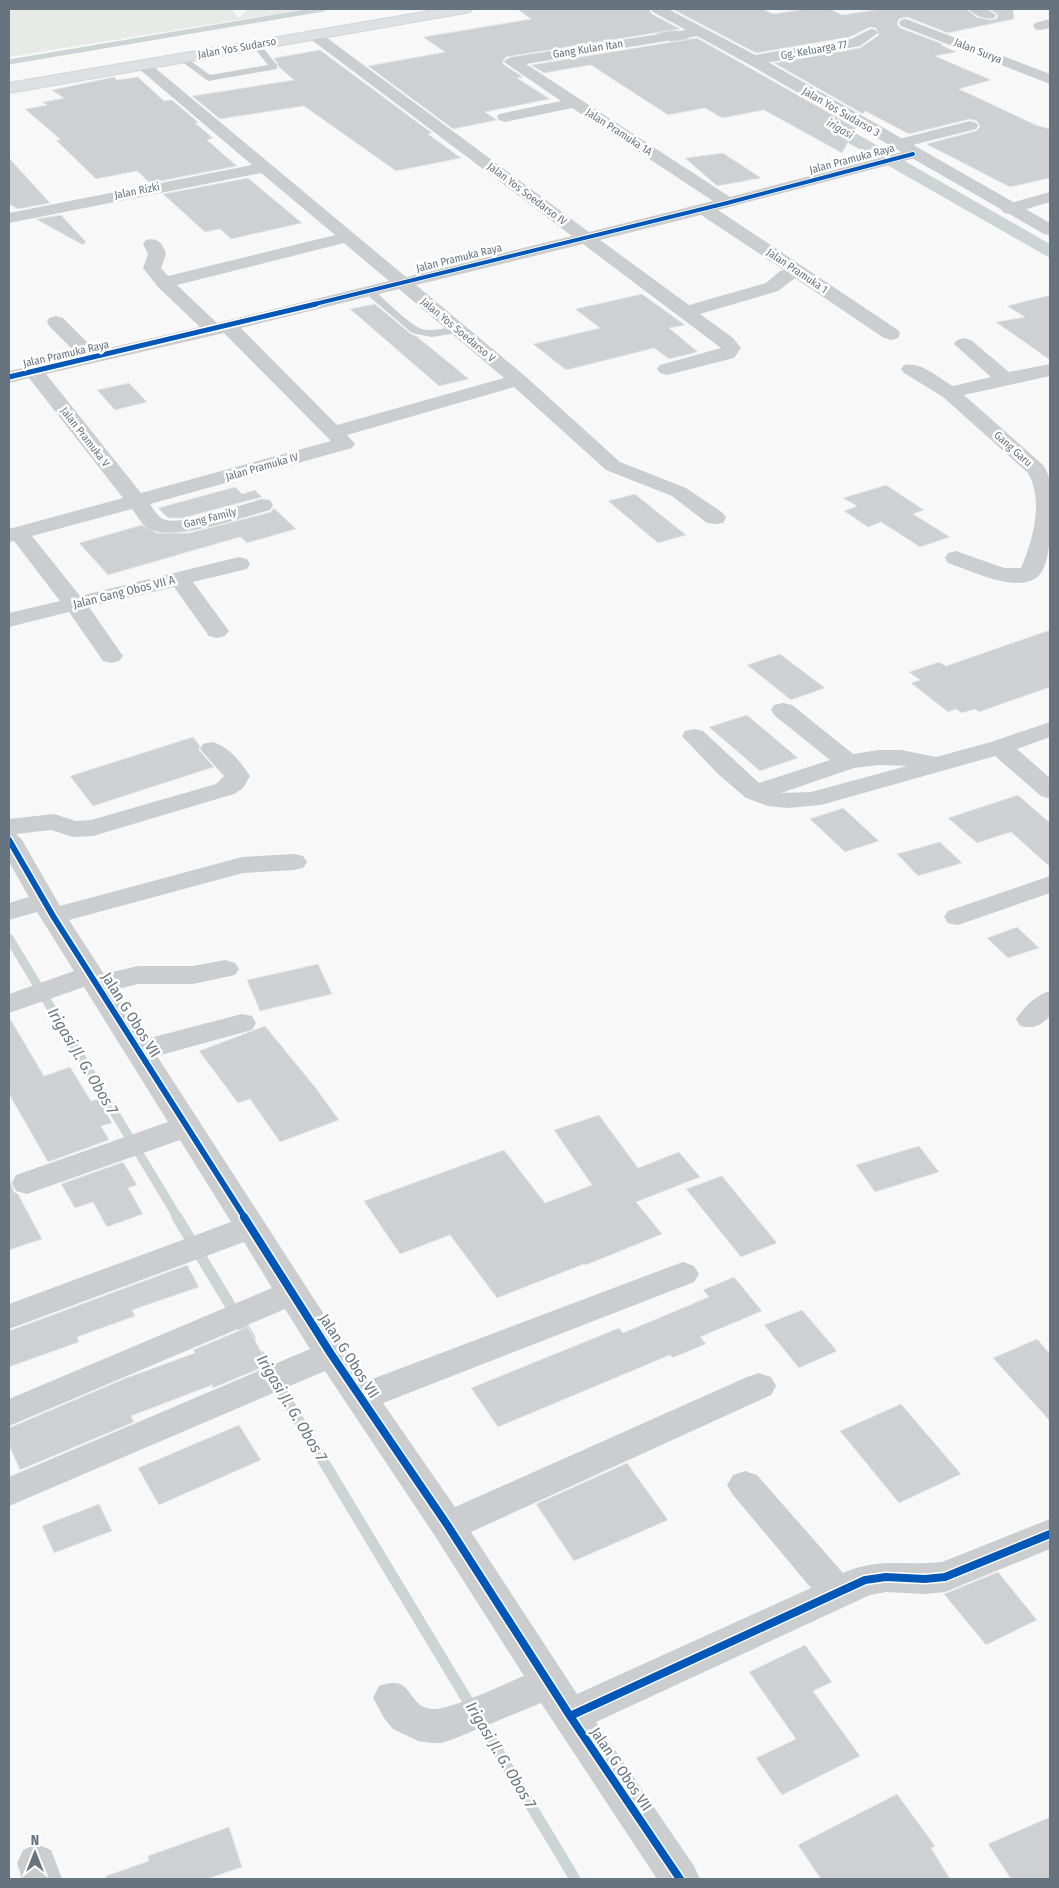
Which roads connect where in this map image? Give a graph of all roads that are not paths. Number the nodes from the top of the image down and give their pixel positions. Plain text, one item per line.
1 (406, 9) edge
2 (465, 9) edge
3 (658, 9) edge
4 (387, 17) junction
5 (906, 23) dead end
6 (691, 33) junction
7 (871, 33) dead end
8 (314, 35) junction
9 (256, 45) junction
10 (180, 58) junction
11 (755, 60) junction
12 (512, 62) joint
13 (143, 65) junction
14 (9, 78) edge
15 (1050, 79) edge
16 (9, 88) edge
17 (575, 103) junction
18 (505, 116) dead end
19 (970, 126) dead end
20 (893, 152) junction
21 (266, 167) junction
22 (1050, 198) edge
23 (727, 203) junction
24 (1004, 206) junction
25 (703, 208) junction
26 (9, 218) edge
27 (1050, 230) edge
28 (347, 238) junction
29 (585, 238) junction
30 (152, 244) dead end
31 (798, 272) junction
32 (164, 282) junction
33 (402, 282) junction
34 (369, 291) junction
35 (686, 312) junction
36 (56, 322) dead end
37 (221, 328) junction
38 (459, 330) junction
39 (891, 334) dead end
40 (964, 344) dead end
41 (92, 358) junction
42 (667, 369) dead end
43 (911, 369) dead end
44 (1050, 370) edge
45 (34, 372) junction
46 (9, 377) edge
47 (1005, 378) junction
48 (518, 380) junction
49 (950, 393) junction
50 (334, 432) junction
51 (137, 502) junction
52 (262, 505) dead end
53 (715, 518) dead end
54 (14, 535) edge
55 (956, 558) dead end
56 (240, 564) dead end
57 (180, 579) junction
58 (76, 604) junction
59 (9, 620) edge
60 (218, 632) dead end
61 (111, 656) dead end
62 (783, 710) dead end
63 (1050, 729) edge
64 (694, 736) dead end
65 (1000, 747) junction
66 (212, 750) dead end
67 (848, 762) junction
68 (936, 765) junction
69 (1050, 791) edge
70 (755, 793) junction
71 (9, 827) edge
72 (9, 840) edge
73 (294, 862) dead end
74 (1050, 884) edge
75 (48, 908) junction
76 (9, 912) edge
77 (958, 917) dead end
78 (225, 969) dead end
79 (94, 980) junction
80 (1050, 1000) edge
81 (9, 1004) edge
82 (1030, 1019) dead end
83 (242, 1023) dead end
84 (139, 1052) junction
85 (187, 1126) junction
86 (26, 1182) dead end
87 (252, 1227) junction
88 (683, 1274) dead end
89 (293, 1292) junction
90 (9, 1317) edge
91 (331, 1354) junction
92 (759, 1386) dead end
93 (361, 1397) junction
94 (9, 1413) edge
95 (745, 1485) dead end
96 (9, 1492) edge
97 (448, 1526) junction
98 (1050, 1534) edge
99 (837, 1592) junction
100 (549, 1683) junction
101 (392, 1698) dead end
102 (570, 1716) junction
103 (680, 1879) edge

1 - 4 main road, Jalan Yos Sudarso
2 - 4 main road, Jalan Yos Sudarso
3 - 6 street, Jalan Yos Sudarso 3
4 - 8 main road, Jalan Yos Sudarso
4 - 14 main road, Jalan Yos Sudarso
5 - 15 street, Jalan Surya
6 - 11 street, Jalan Yos Sudarso 3
6 - 12 street, Gang Kulan Itan
7 - 11 street, Gg. Keluarga 77
8 - 9 main road, Jalan Yos Sudarso
8 - 29 street, Jalan Yos Soedarso IV
9 - 10 main road, Jalan Yos Sudarso
9 - 10 lane
10 - 13 main road, Jalan Yos Sudarso
11 - 20 street, Jalan Yos Sudarso 3
12 - 17 street, Jalan Pramuka 1A
13 - 16 main road, Jalan Yos Sudarso
13 - 21 street, Jalan Yos Soedarso V
17 - 18 street
17 - 23 street, Jalan Pramuka 1A
19 - 20 street
20 - 23 street, Jalan Pramuka Raya
20 - 24 street, Jalan Pramuka Raya
21 - 26 street, Jalan Rizki
21 - 28 street, Jalan Yos Soedarso V
22 - 24 street
23 - 25 street, Jalan Pramuka Raya
24 - 27 street
25 - 29 street, Jalan Pramuka Raya
25 - 31 street, Jalan Pramuka 1
28 - 32 street
28 - 33 street, Jalan Yos Soedarso V
29 - 33 street, Jalan Pramuka Raya
29 - 35 street, Jalan Yos Soedarso IV
30 - 32 street
31 - 35 street
31 - 39 street, Jalan Pramuka 1
32 - 37 street
33 - 34 street, Jalan Pramuka Raya
33 - 38 street, Jalan Yos Soedarso V
34 - 37 street, Jalan Pramuka Raya
34 - 38 lane
35 - 42 street, Jalan Yos Soedarso IV
36 - 41 street
37 - 41 street, Jalan Pramuka Raya
37 - 50 street
38 - 48 street, Jalan Yos Soedarso V
40 - 47 street
41 - 45 street, Jalan Pramuka Raya
43 - 49 street
44 - 47 street
45 - 46 street, Jalan Pramuka Raya
45 - 51 street, Jalan Pramuka V
47 - 49 street
48 - 50 street
48 - 53 street, Jalan Yos Soedarso V
49 - 55 street, Gang Garu
50 - 51 street, Jalan Pramuka IV
51 - 52 street, Gang Family
51 - 54 street, Jalan Pramuka IV
54 - 58 street
56 - 57 street, Jalan Gang Obos VII A
57 - 58 street, Jalan Gang Obos VII A
57 - 60 street
58 - 59 street, Jalan Gang Obos VII A
58 - 61 street
62 - 67 street
63 - 65 street
64 - 70 street
65 - 68 street
65 - 69 street
66 - 71 street
67 - 68 street
67 - 70 street
68 - 70 street
72 - 75 street, Jalan G Obos VII
73 - 75 street
74 - 77 street
75 - 76 street
75 - 79 street, Jalan G Obos VII
78 - 79 street
79 - 81 street
79 - 84 street, Jalan G Obos VII
80 - 82 street
83 - 84 street
84 - 85 street, Jalan G Obos VII
85 - 86 street
85 - 87 street, Jalan G Obos VII
87 - 89 street, Jalan G Obos VII
87 - 90 street
88 - 93 street
89 - 91 street, Jalan G Obos VII
89 - 94 street
91 - 93 street, Jalan G Obos VII
91 - 96 street
92 - 97 street
93 - 97 street, Jalan G Obos VII
95 - 99 street
97 - 100 street, Jalan G Obos VII
98 - 99 street
99 - 102 street
100 - 101 street
100 - 102 street, Jalan G Obos VII
102 - 103 street, Jalan G Obos VII

